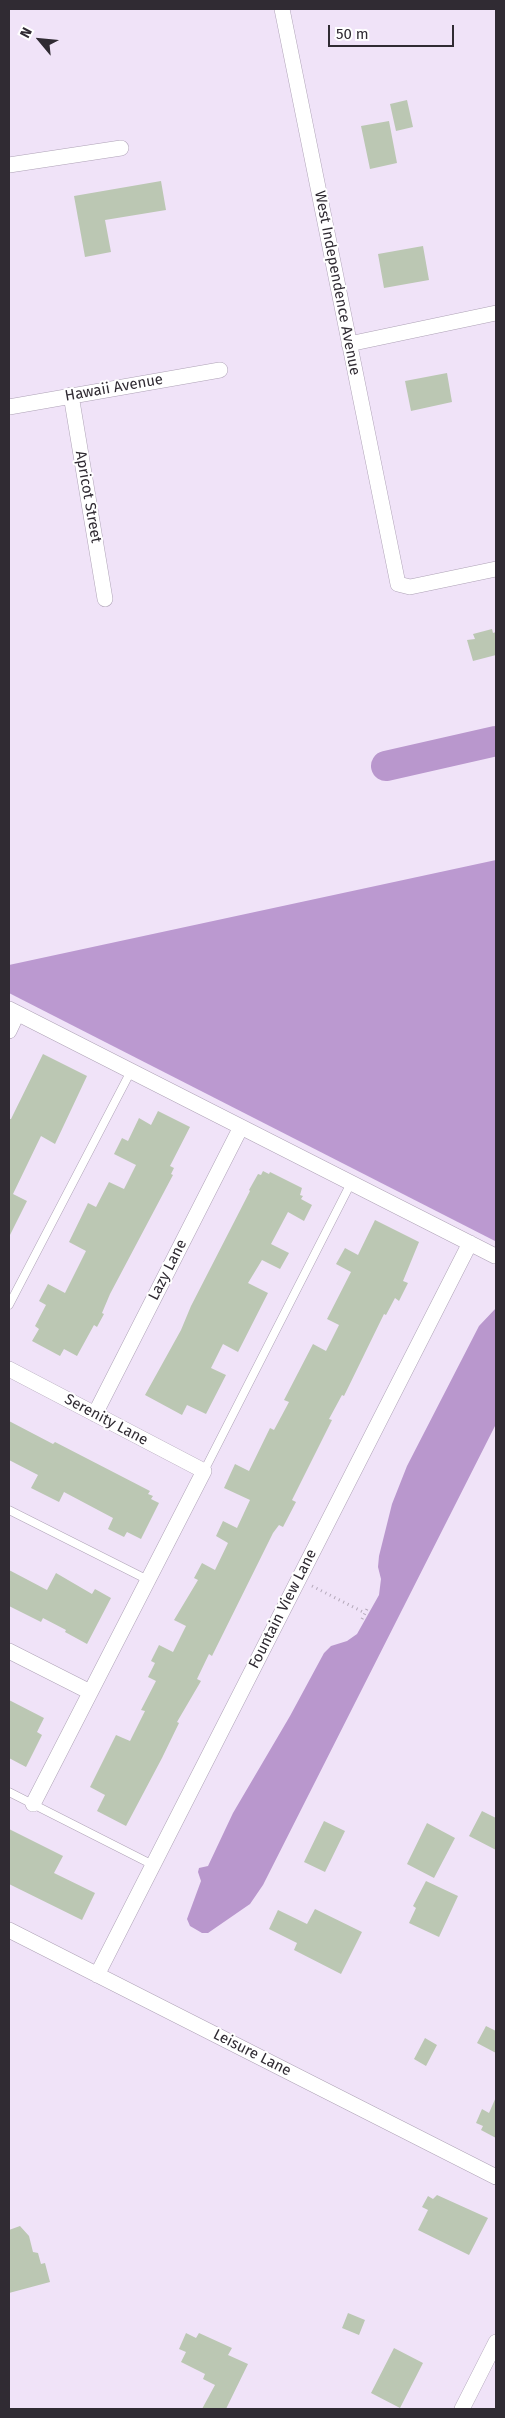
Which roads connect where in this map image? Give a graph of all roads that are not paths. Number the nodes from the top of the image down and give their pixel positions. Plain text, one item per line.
1 (282, 9) edge
2 (121, 148) dead end
3 (9, 164) edge
4 (496, 313) edge
5 (349, 344) junction
6 (220, 370) dead end
7 (71, 395) junction
8 (9, 407) edge
9 (496, 569) edge
10 (105, 598) dead end
11 (13, 1012) edge
12 (9, 1031) edge
13 (131, 1071) junction
14 (240, 1127) junction
15 (351, 1183) junction
16 (470, 1243) junction
17 (495, 1256) dead end
18 (9, 1305) edge
19 (9, 1369) edge
20 (95, 1414) junction
21 (204, 1471) junction
22 (9, 1510) edge
23 (148, 1580) junction
24 (9, 1651) edge
25 (90, 1692) junction
26 (9, 1792) edge
27 (33, 1804) junction
28 (152, 1865) junction
29 (9, 1930) edge
30 (97, 1975) junction
31 (496, 2177) edge
32 (496, 2342) edge
33 (462, 2409) edge

1 - 5 street, West Independence Avenue
2 - 3 street
4 - 5 street
5 - 9 street, West Independence Avenue
6 - 7 street, Hawaii Avenue
7 - 8 street, Hawaii Avenue
7 - 10 street, Apricot Street
11 - 12 street
11 - 13 street
13 - 14 street
13 - 18 lane
14 - 15 street
14 - 20 street, Lazy Lane
15 - 16 street
15 - 21 lane
16 - 17 street
16 - 28 street, Fountain View Lane
19 - 20 street, Serenity Lane
20 - 21 street, Serenity Lane
21 - 23 street
22 - 23 lane
23 - 25 street
24 - 25 street
25 - 27 street
26 - 27 lane
27 - 28 lane
28 - 30 street, Fountain View Lane
29 - 30 street, Leisure Lane
30 - 31 street, Leisure Lane
32 - 33 street

